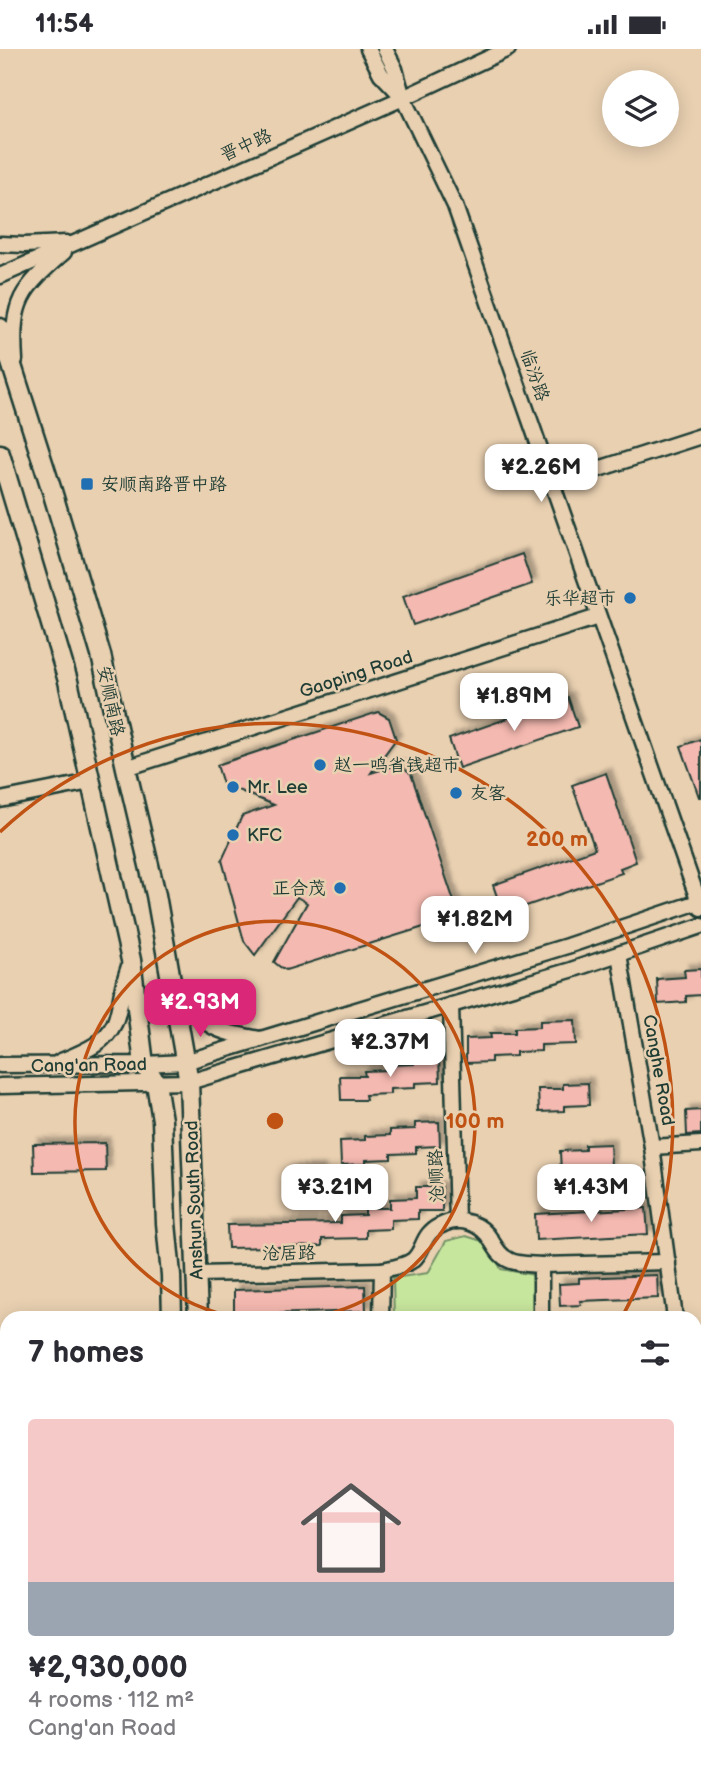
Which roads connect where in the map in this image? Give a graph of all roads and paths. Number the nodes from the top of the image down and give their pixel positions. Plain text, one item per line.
1 (368, 49) edge
2 (385, 49) edge
3 (508, 49) edge
4 (403, 98) junction
5 (74, 243) junction
6 (0, 244) edge
7 (0, 276) edge
8 (0, 328) edge
9 (16, 375) junction
10 (701, 436) edge
11 (0, 454) edge
12 (552, 484) junction
13 (598, 617) junction
14 (126, 768) junction
15 (90, 782) junction
16 (0, 800) edge
17 (700, 904) edge
18 (701, 926) edge
19 (620, 954) junction
20 (131, 960) junction
21 (173, 983) junction
22 (451, 1005) junction
23 (261, 1039) junction
24 (185, 1062) junction
25 (144, 1064) junction
26 (0, 1065) edge
27 (55, 1065) junction
28 (189, 1082) junction
29 (156, 1083) junction
30 (0, 1086) edge
31 (701, 1144) edge
32 (652, 1147) junction
33 (457, 1221) junction
34 (668, 1262) junction
35 (541, 1265) junction
36 (382, 1270) junction
37 (197, 1274) junction
38 (172, 1311) edge
39 (198, 1311) edge
40 (381, 1311) edge
41 (541, 1311) edge
42 (674, 1311) edge

1 - 4 street, 临汾路
2 - 4 street, 临汾路
3 - 4 street, 晋中路
4 - 5 street, 晋中路
4 - 12 street, 临汾路
5 - 6 street
5 - 7 street, 晋中路
5 - 9 street
8 - 9 main road, 安顺南路
9 - 14 main road, 安顺南路
10 - 12 street
11 - 15 main road
12 - 13 street, 临汾路
13 - 14 street, Gaoping Road
13 - 17 street, 临汾路
14 - 21 main road, 安顺南路
15 - 16 street
15 - 20 main road
17 - 23 street, Cang'an Road
18 - 19 street, Cang'an Road
19 - 22 street, Cang'an Road
19 - 32 street, Canghe Road
20 - 25 main road
20 - 27 street
21 - 23 street
21 - 24 main road, 安顺南路
22 - 28 street, Cang'an Road
22 - 33 street, 沧顺路
23 - 24 street, Cang'an Road
24 - 25 street, Cang'an Road
24 - 28 main road, 安顺南路
25 - 27 street, Cang'an Road
25 - 29 main road
26 - 27 street, Cang'an Road
28 - 29 street, Cang'an Road
28 - 37 main road, Anshun South Road
29 - 30 street, Cang'an Road
29 - 38 main road, Anshun South Road
31 - 32 street
32 - 34 street, Canghe Road
33 - 35 street, 沧顺路
33 - 36 street, 沧顺路
34 - 35 street
34 - 42 street, Canghe Road
35 - 41 street
36 - 37 street, 沧居路
36 - 40 street
37 - 39 main road, Anshun South Road

